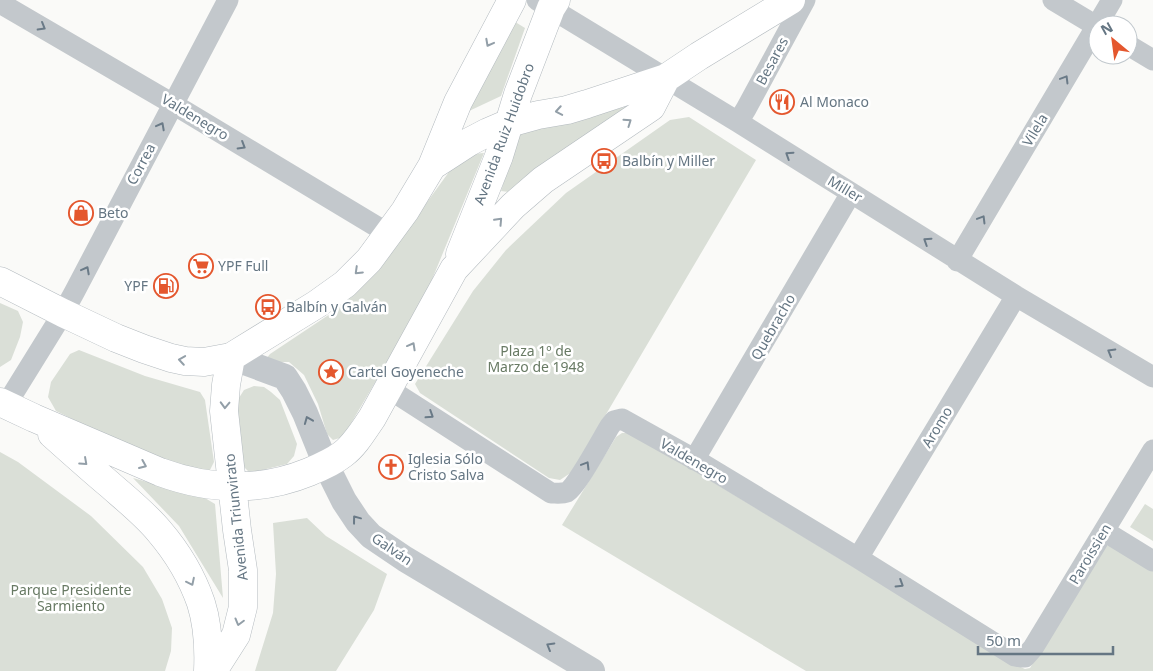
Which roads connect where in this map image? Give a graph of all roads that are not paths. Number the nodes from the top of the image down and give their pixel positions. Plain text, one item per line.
1 (228, 0) edge
2 (512, 0) edge
3 (791, 0) edge
4 (805, 0) edge
5 (1053, 0) edge
6 (1112, 0) edge
7 (0, 2) edge
8 (548, 3) edge
9 (1104, 15) edge
10 (1088, 21) edge
11 (1088, 42) edge
12 (1138, 52) edge
13 (1153, 60) edge
14 (666, 78) junction
15 (173, 104) junction
16 (738, 122) junction
17 (509, 123) junction
18 (432, 166) junction
19 (851, 193) junction
20 (389, 234) junction
21 (957, 261) junction
22 (454, 269) junction
23 (0, 281) edge
24 (1016, 296) junction
25 (63, 313) junction
26 (231, 357) junction
27 (1153, 377) edge
28 (389, 389) junction
29 (3, 403) edge
30 (34, 418) junction
31 (1153, 450) edge
32 (694, 460) junction
33 (326, 465) junction
34 (232, 487) junction
35 (1104, 532) junction
36 (858, 558) junction
37 (1153, 561) edge
38 (1025, 657) joint
39 (208, 671) edge
40 (213, 671) edge
41 (592, 671) edge

1 - 15 street, Correa
2 -> 18 main road
3 - 14 main road
4 - 16 street, Besares
5 - 10 street
6 - 9 street, Vilela
7 -> 15 street, Valdenegro
8 - 14 street, Miller
8 - 17 main road, Avenida Ruiz Huidobro
21 -> 11 street, Vilela
12 - 13 street
14 - 16 street, Miller
14 -> 17 main road
22 -> 14 main road
15 -> 20 street, Valdenegro
25 -> 15 street, Correa
19 -> 16 street, Miller
17 - 18 main road
17 - 22 main road, Avenida Ruiz Huidobro
18 - 20 main road
21 -> 19 street, Miller
19 - 32 street, Quebracho
20 -> 26 main road
21 - 24 street, Miller
28 -> 22 main road
23 - 25 main road
27 -> 24 street, Miller
24 - 36 street, Aromo
26 -> 25 main road
25 - 29 street, Correa
33 -> 26 street, Galván
26 -> 34 main road, Avenida Triunvirato
28 -> 32 street, Valdenegro
28 - 33 main road
29 - 30 main road
30 -> 34 main road
30 -> 39 main road
31 - 35 street, Paroissien
32 - 36 street, Valdenegro
33 - 34 main road
41 -> 33 street, Galván
34 -> 40 main road, Avenida Triunvirato
35 - 37 street
35 - 38 street, Paroissien
36 -> 38 street, Valdenegro

